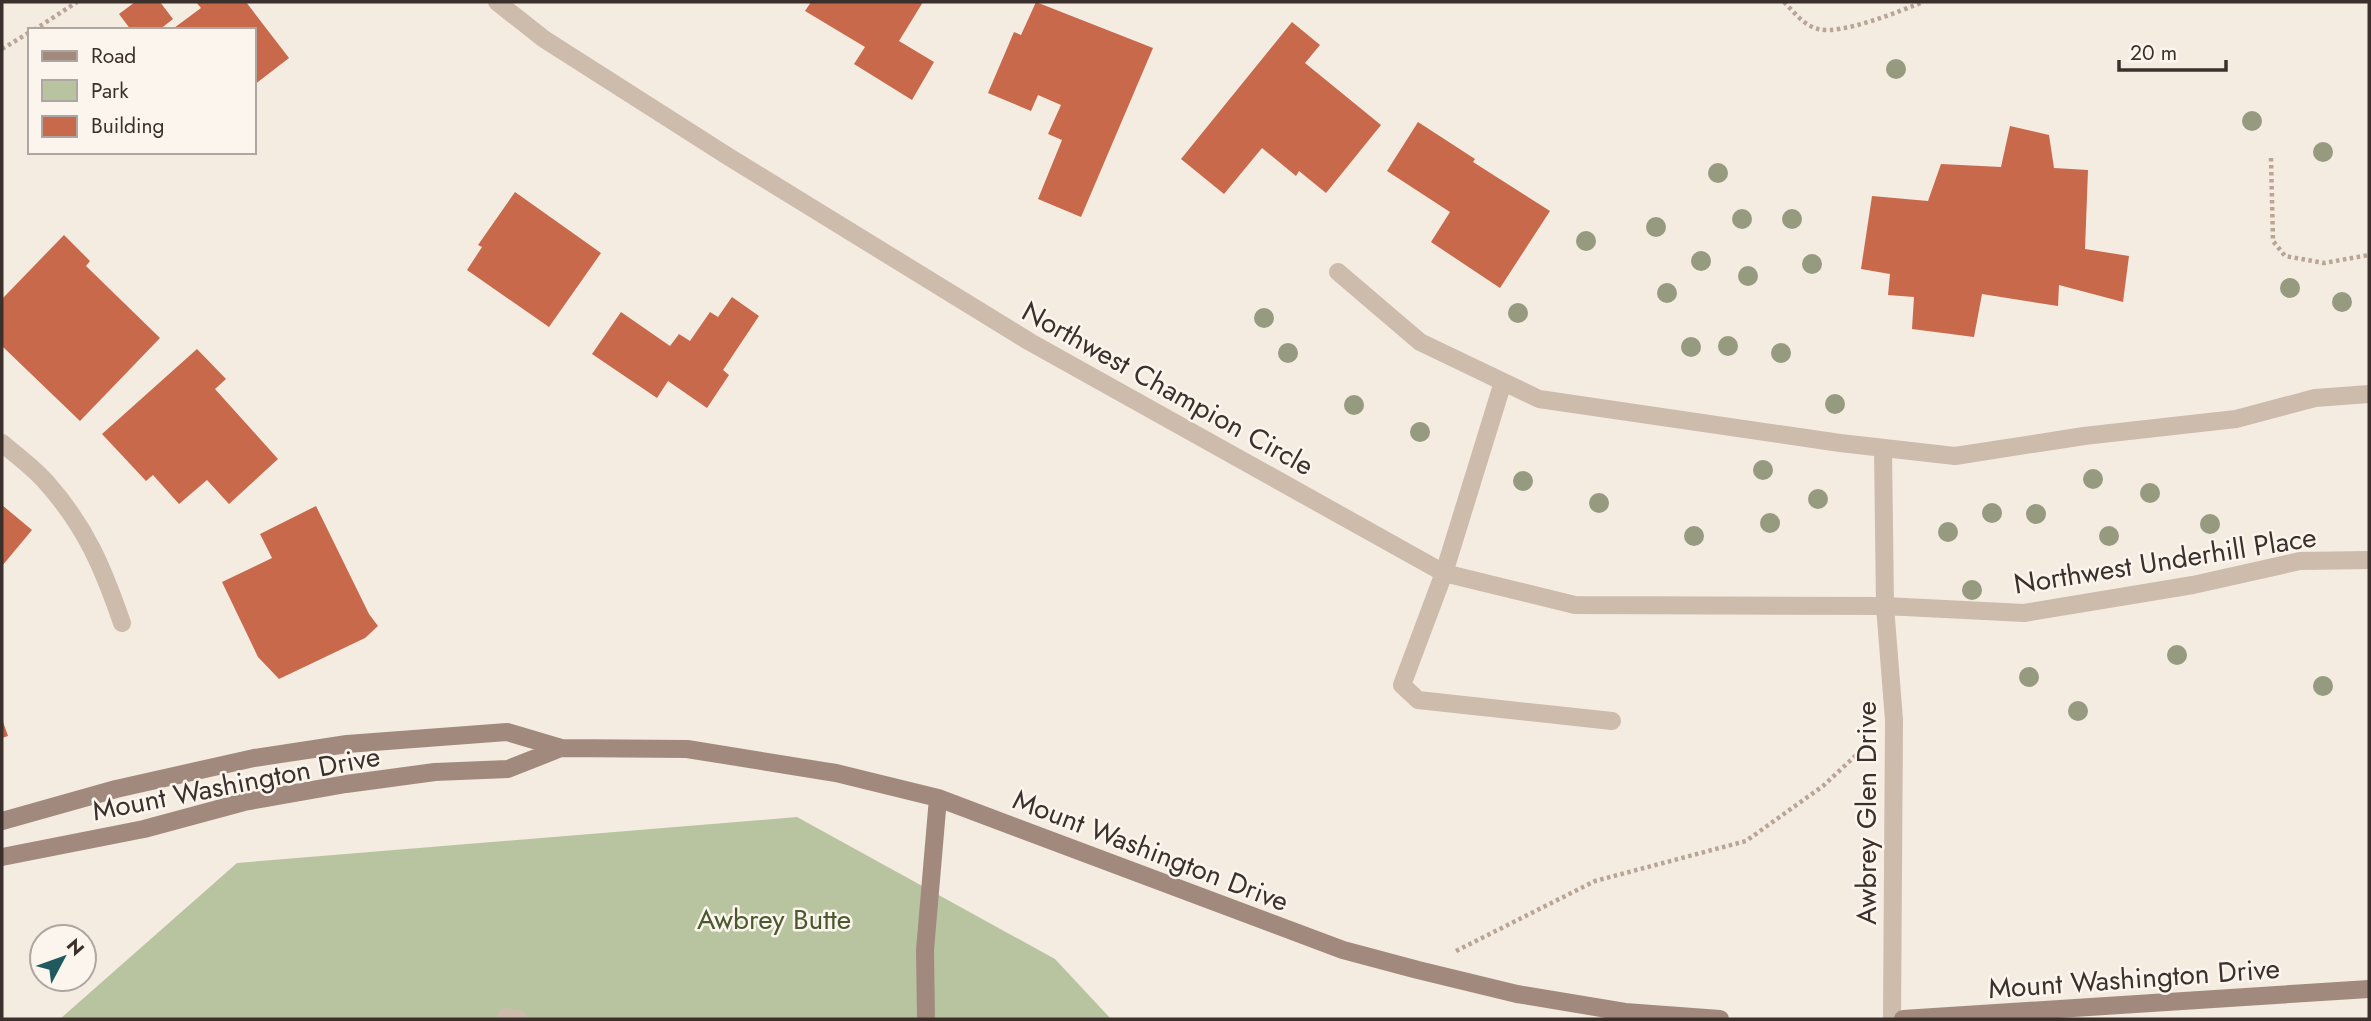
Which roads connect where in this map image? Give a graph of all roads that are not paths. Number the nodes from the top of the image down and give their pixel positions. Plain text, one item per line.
1 (498, 2) edge
2 (1338, 272) dead end
3 (1503, 382) junction
4 (2369, 394) edge
5 (2, 443) edge
6 (1883, 448) junction
7 (2369, 560) edge
8 (1444, 573) junction
9 (1885, 606) junction
10 (122, 623) dead end
11 (1612, 721) dead end
12 (561, 748) junction
13 (938, 798) junction
14 (2, 821) edge
15 (2, 857) edge
16 (2369, 989) edge
17 (926, 1019) edge
18 (1720, 1019) edge
19 (1892, 1019) edge
20 (1903, 1019) edge

1 - 8 street, Northwest Champion Circle
2 - 3 street
3 - 6 street
3 - 8 street
4 - 6 street
5 - 10 street
6 - 9 street, Awbrey Glen Drive
7 - 9 street, Northwest Underhill Place
8 - 9 street, Northwest Champion Circle
8 - 11 street
9 - 19 street, Awbrey Glen Drive
12 - 13 main road, Mount Washington Drive
12 - 14 main road, Mount Washington Drive
12 - 15 main road, Mount Washington Drive
13 - 17 main road
13 - 18 main road, Mount Washington Drive
16 - 20 main road, Mount Washington Drive

